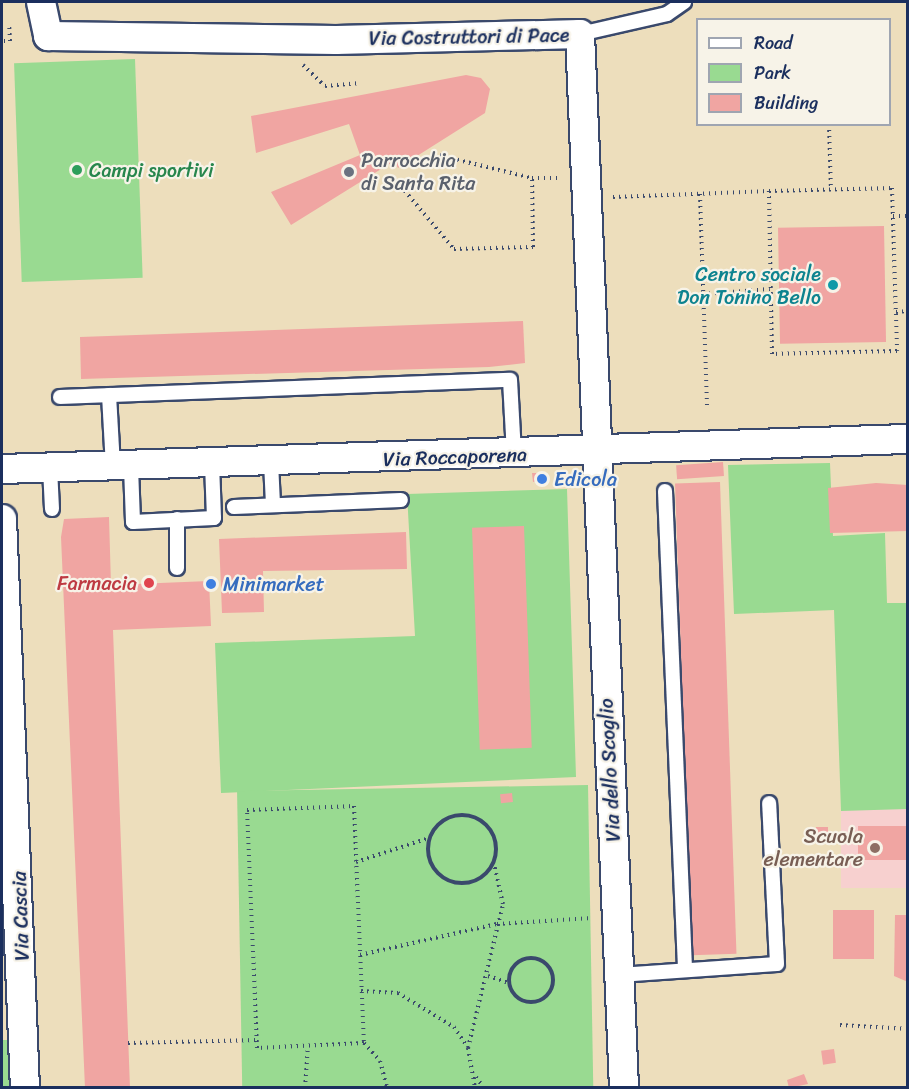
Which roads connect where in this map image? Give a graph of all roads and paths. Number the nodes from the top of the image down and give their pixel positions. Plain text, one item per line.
1 (41, 2) edge
2 (684, 2) edge
3 (9, 23) dead end
4 (580, 34) junction
5 (276, 38) junction
6 (4, 41) dead end
7 (360, 83) dead end
8 (829, 126) edge
9 (434, 154) dead end
10 (393, 177) dead end
11 (532, 178) junction
12 (585, 188) junction
13 (831, 190) junction
14 (769, 191) junction
15 (700, 194) junction
16 (893, 216) junction
17 (908, 216) edge
18 (770, 289) junction
19 (702, 294) junction
20 (908, 311) edge
21 (896, 312) junction
22 (109, 395) junction
23 (60, 397) dead end
24 (707, 406) dead end
25 (908, 439) edge
26 (596, 453) junction
27 (514, 456) junction
28 (271, 462) junction
29 (212, 464) junction
30 (122, 467) junction
31 (50, 468) junction
32 (2, 469) edge
33 (665, 491) dead end
34 (402, 500) dead end
35 (273, 505) junction
36 (234, 507) dead end
37 (52, 509) dead end
38 (2, 519) edge
39 (177, 519) junction
40 (177, 568) dead end
41 (5, 614) edge
42 (769, 803) dead end
43 (429, 838) junction
44 (356, 862) junction
45 (494, 863) junction
46 (591, 918) dead end
47 (497, 924) junction
48 (360, 955) junction
49 (685, 970) junction
50 (619, 975) junction
51 (488, 976) junction
52 (509, 983) junction
53 (361, 991) junction
54 (840, 1025) dead end
55 (908, 1029) edge
56 (13, 1040) edge
57 (257, 1040) junction
58 (128, 1043) dead end
59 (364, 1043) junction
60 (308, 1046) junction
61 (468, 1048) junction
62 (476, 1077) junction
63 (25, 1088) edge
64 (305, 1088) edge
65 (387, 1088) edge
66 (475, 1088) edge
67 (484, 1088) edge
68 (624, 1088) edge

1 - 5 street, Via Costruttori di Pace
2 - 4 lane
3 - 6 path
4 - 5 street, Via Costruttori di Pace
4 - 12 street, Via Costruttori di Pace
5 - 7 path
8 - 13 path
9 - 11 path
10 - 11 path
11 - 12 path
12 - 15 path
12 - 26 street, Via Costruttori di Pace
13 - 14 path
13 - 16 path
14 - 15 path
14 - 18 path
15 - 19 path
16 - 17 path
16 - 21 path
18 - 19 path
18 - 21 path
19 - 24 path
20 - 21 path
22 - 23 lane
22 - 27 lane
22 - 30 lane
25 - 26 street, Via Roccaporena
26 - 27 street, Via Roccaporena
26 - 50 street, Via dello Scoglio
27 - 28 street, Via Roccaporena
28 - 29 street, Via Roccaporena
28 - 35 lane
29 - 30 street, Via Roccaporena
29 - 39 lane
30 - 31 street, Via Roccaporena
30 - 39 lane
31 - 32 street, Via Roccaporena
31 - 37 lane
33 - 49 lane
34 - 35 lane
35 - 36 lane
38 - 41 street, Via Cascia
39 - 40 lane
41 - 56 street, Via Cascia
42 - 49 lane
43 - 44 path
43 - 45 path
43 - 45 path
44 - 48 path
44 - 57 path
45 - 47 path
46 - 47 path
47 - 48 path
47 - 51 path
48 - 53 path
49 - 50 lane
50 - 68 street, Via dello Scoglio
51 - 52 path
51 - 61 path
52 - 52 path
53 - 59 path
53 - 61 path
54 - 55 path
56 - 63 street, Via Cascia
57 - 58 path
57 - 60 path
59 - 60 path
59 - 65 path
60 - 64 path
61 - 62 path
62 - 66 path
62 - 67 path

